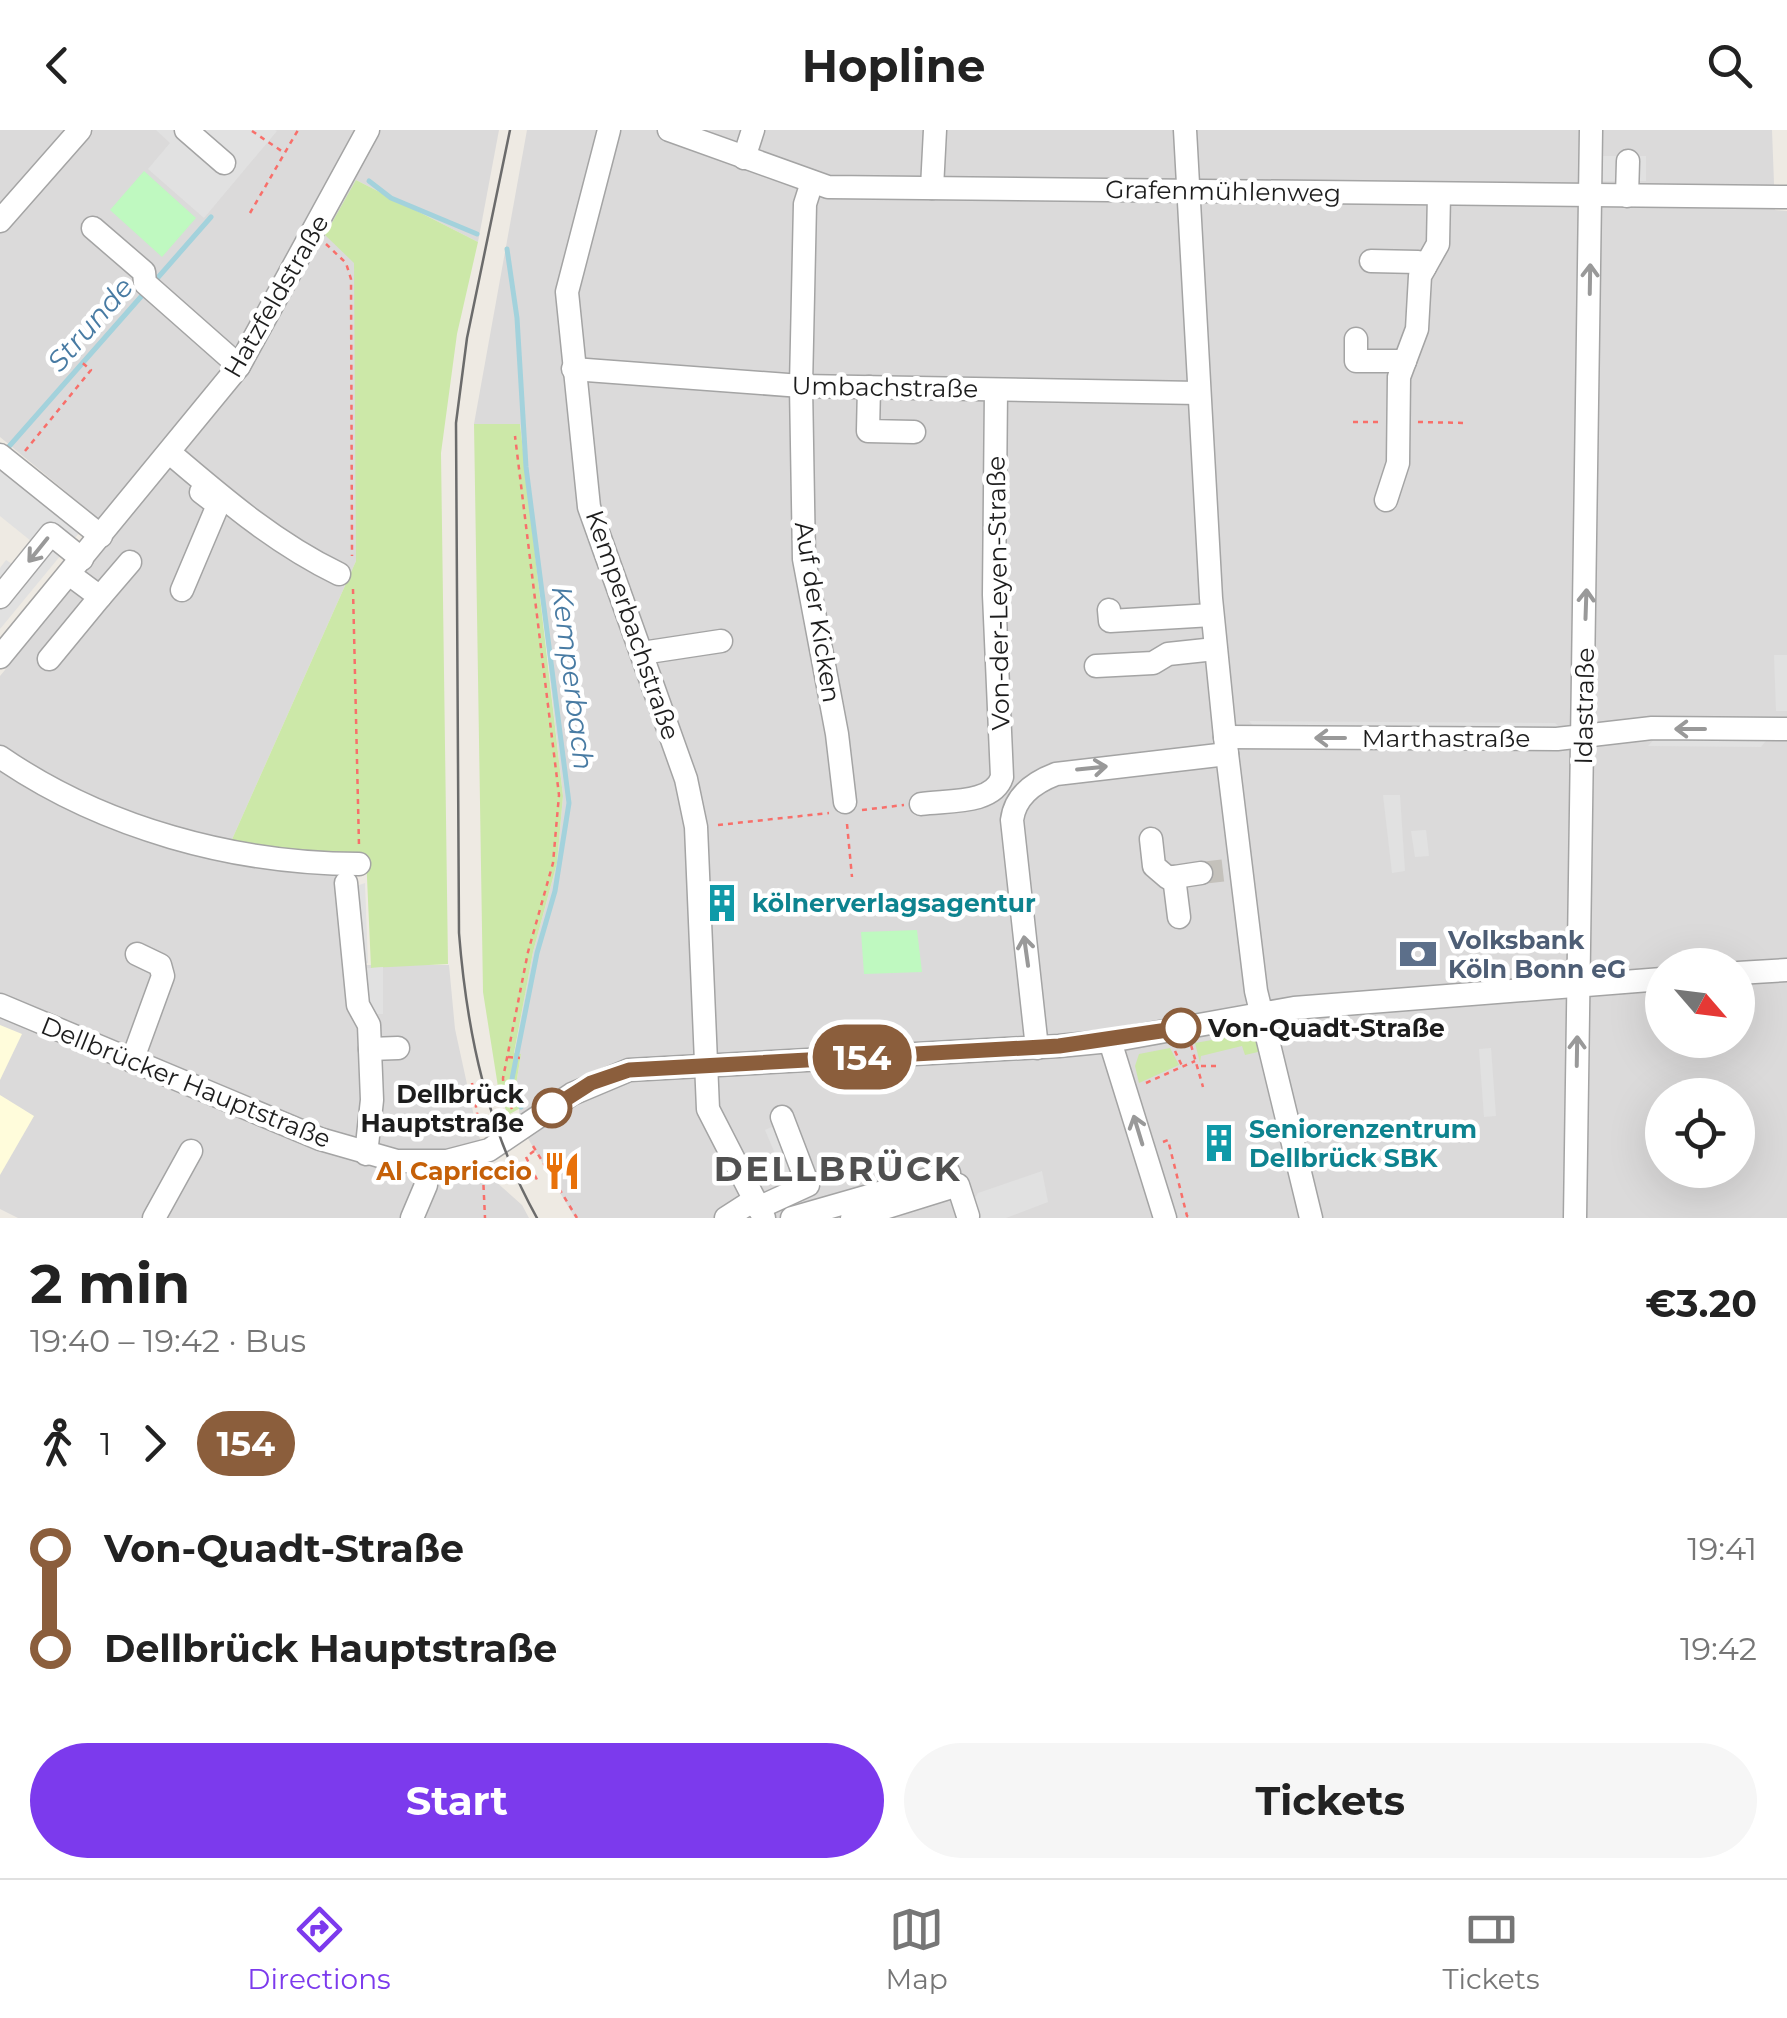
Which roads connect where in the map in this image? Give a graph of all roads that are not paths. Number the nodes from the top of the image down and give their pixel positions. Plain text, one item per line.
1 (80, 130) edge
2 (186, 130) edge
3 (368, 130) edge
4 (609, 130) edge
5 (668, 130) edge
6 (753, 130) edge
7 (935, 130) edge
8 (1185, 130) edge
9 (1591, 130) edge
10 (744, 158) junction
11 (1628, 160) dead end
12 (224, 164) dead end
13 (812, 182) junction
14 (932, 188) junction
15 (1186, 190) junction
16 (1439, 194) junction
17 (1591, 195) junction
18 (1628, 196) junction
19 (1787, 197) edge
20 (0, 222) edge
21 (93, 228) dead end
22 (1372, 262) dead end
23 (1426, 268) junction
24 (1356, 339) dead end
25 (1406, 361) junction
26 (239, 366) junction
27 (573, 369) junction
28 (801, 386) junction
29 (869, 387) junction
30 (996, 390) junction
31 (1198, 393) junction
32 (914, 432) dead end
33 (167, 457) junction
34 (6, 460) edge
35 (1386, 500) dead end
36 (101, 536) junction
37 (130, 562) dead end
38 (76, 566) junction
39 (348, 571) road end
40 (182, 590) dead end
41 (0, 597) edge
42 (100, 598) junction
43 (1109, 610) dead end
44 (1212, 615) junction
45 (720, 641) dead end
46 (1215, 649) junction
47 (642, 653) junction
48 (0, 657) edge
49 (49, 659) dead end
50 (1096, 666) dead end
51 (1787, 729) edge
52 (1584, 736) junction
53 (1226, 746) junction
54 (0, 757) edge
55 (921, 804) road end
56 (845, 807) road end
57 (1151, 839) dead end
58 (1201, 873) tunnel mouth
59 (1174, 877) junction
60 (1178, 918) dead end
61 (137, 954) dead end
62 (1787, 970) edge
63 (1755, 972) edge
64 (1645, 980) edge
65 (1579, 986) junction
66 (356, 988) junction
67 (380, 988) dead end
68 (0, 1005) edge
69 (1262, 1013) junction
70 (1110, 1042) junction
71 (398, 1048) dead end
72 (1037, 1048) junction
73 (370, 1049) junction
74 (132, 1061) junction
75 (706, 1064) junction
76 (782, 1117) dead end
77 (191, 1151) dead end
78 (366, 1154) junction
79 (426, 1163) junction
80 (948, 1173) dead end
81 (758, 1209) edge
82 (968, 1216) dead end
83 (154, 1218) edge
84 (412, 1218) edge
85 (726, 1218) edge
86 (792, 1218) edge
87 (852, 1218) edge
88 (1164, 1218) edge
89 (1310, 1218) edge
90 (1575, 1218) edge

1 - 20 street
2 - 12 street
3 - 26 street, Hatzfeldstraße
4 - 27 street, Kemperbachstraße
5 - 10 street, Grafenmühlenweg
6 - 10 street
7 - 14 street
8 - 15 street
9 - 17 street, Idastraße
10 - 13 street, Grafenmühlenweg
11 - 18 street
13 - 14 street, Grafenmühlenweg
13 - 28 street, Auf der Kicken
14 - 15 street, Grafenmühlenweg
15 - 16 street, Grafenmühlenweg
15 - 31 street
16 - 17 street, Grafenmühlenweg
16 - 23 street
17 - 18 street, Grafenmühlenweg
52 -> 17 street, Idastraße
18 - 19 street, Grafenmühlenweg
21 - 26 street
22 - 23 street
23 - 25 street
24 - 25 street
25 - 35 street
26 - 33 street, Hatzfeldstraße
27 - 28 street, Umbachstraße
27 - 47 street, Kemperbachstraße
28 - 29 street, Umbachstraße
28 - 56 street, Auf der Kicken
29 - 30 street, Umbachstraße
29 - 32 street
30 - 31 street, Umbachstraße
30 - 55 street, Von-der-Leyen-Straße
31 - 44 street
33 - 36 street, Hatzfeldstraße
33 - 39 street
33 - 40 street
34 - 36 street
36 - 38 street, Hatzfeldstraße
37 - 42 street
38 -> 41 street
38 - 42 street
38 - 48 street, Hatzfeldstraße
42 - 49 street
43 - 44 street
44 - 46 street
45 - 47 street
46 - 50 street
46 - 53 street
47 - 75 street, Kemperbachstraße
51 -> 52 street, Marthastraße
52 -> 53 street, Marthastraße
52 - 65 street, Idastraße
53 - 69 street
72 -> 53 street, Marthastraße
54 - 66 street
57 - 59 street
58 - 59 street
59 - 60 street
61 - 74 street
62 - 63 street
64 - 65 street, Dellbrücker Hauptstraße
65 - 69 street, Dellbrücker Hauptstraße
90 -> 65 street, Idastraße
66 - 67 street
66 - 73 street
68 - 74 street, Dellbrücker Hauptstraße
69 - 70 street, Dellbrücker Hauptstraße
69 - 89 street
70 - 72 street, Dellbrücker Hauptstraße
88 -> 70 street
71 - 73 street
72 - 75 street, Dellbrücker Hauptstraße
73 - 78 street
74 - 78 street, Dellbrücker Hauptstraße
75 - 79 street, Dellbrücker Hauptstraße
75 - 81 street, Kemperbachstraße
76 - 81 street
77 - 83 street
78 - 79 street, Dellbrücker Hauptstraße
79 - 84 street
80 - 86 street
81 - 85 street
82 - 87 street

